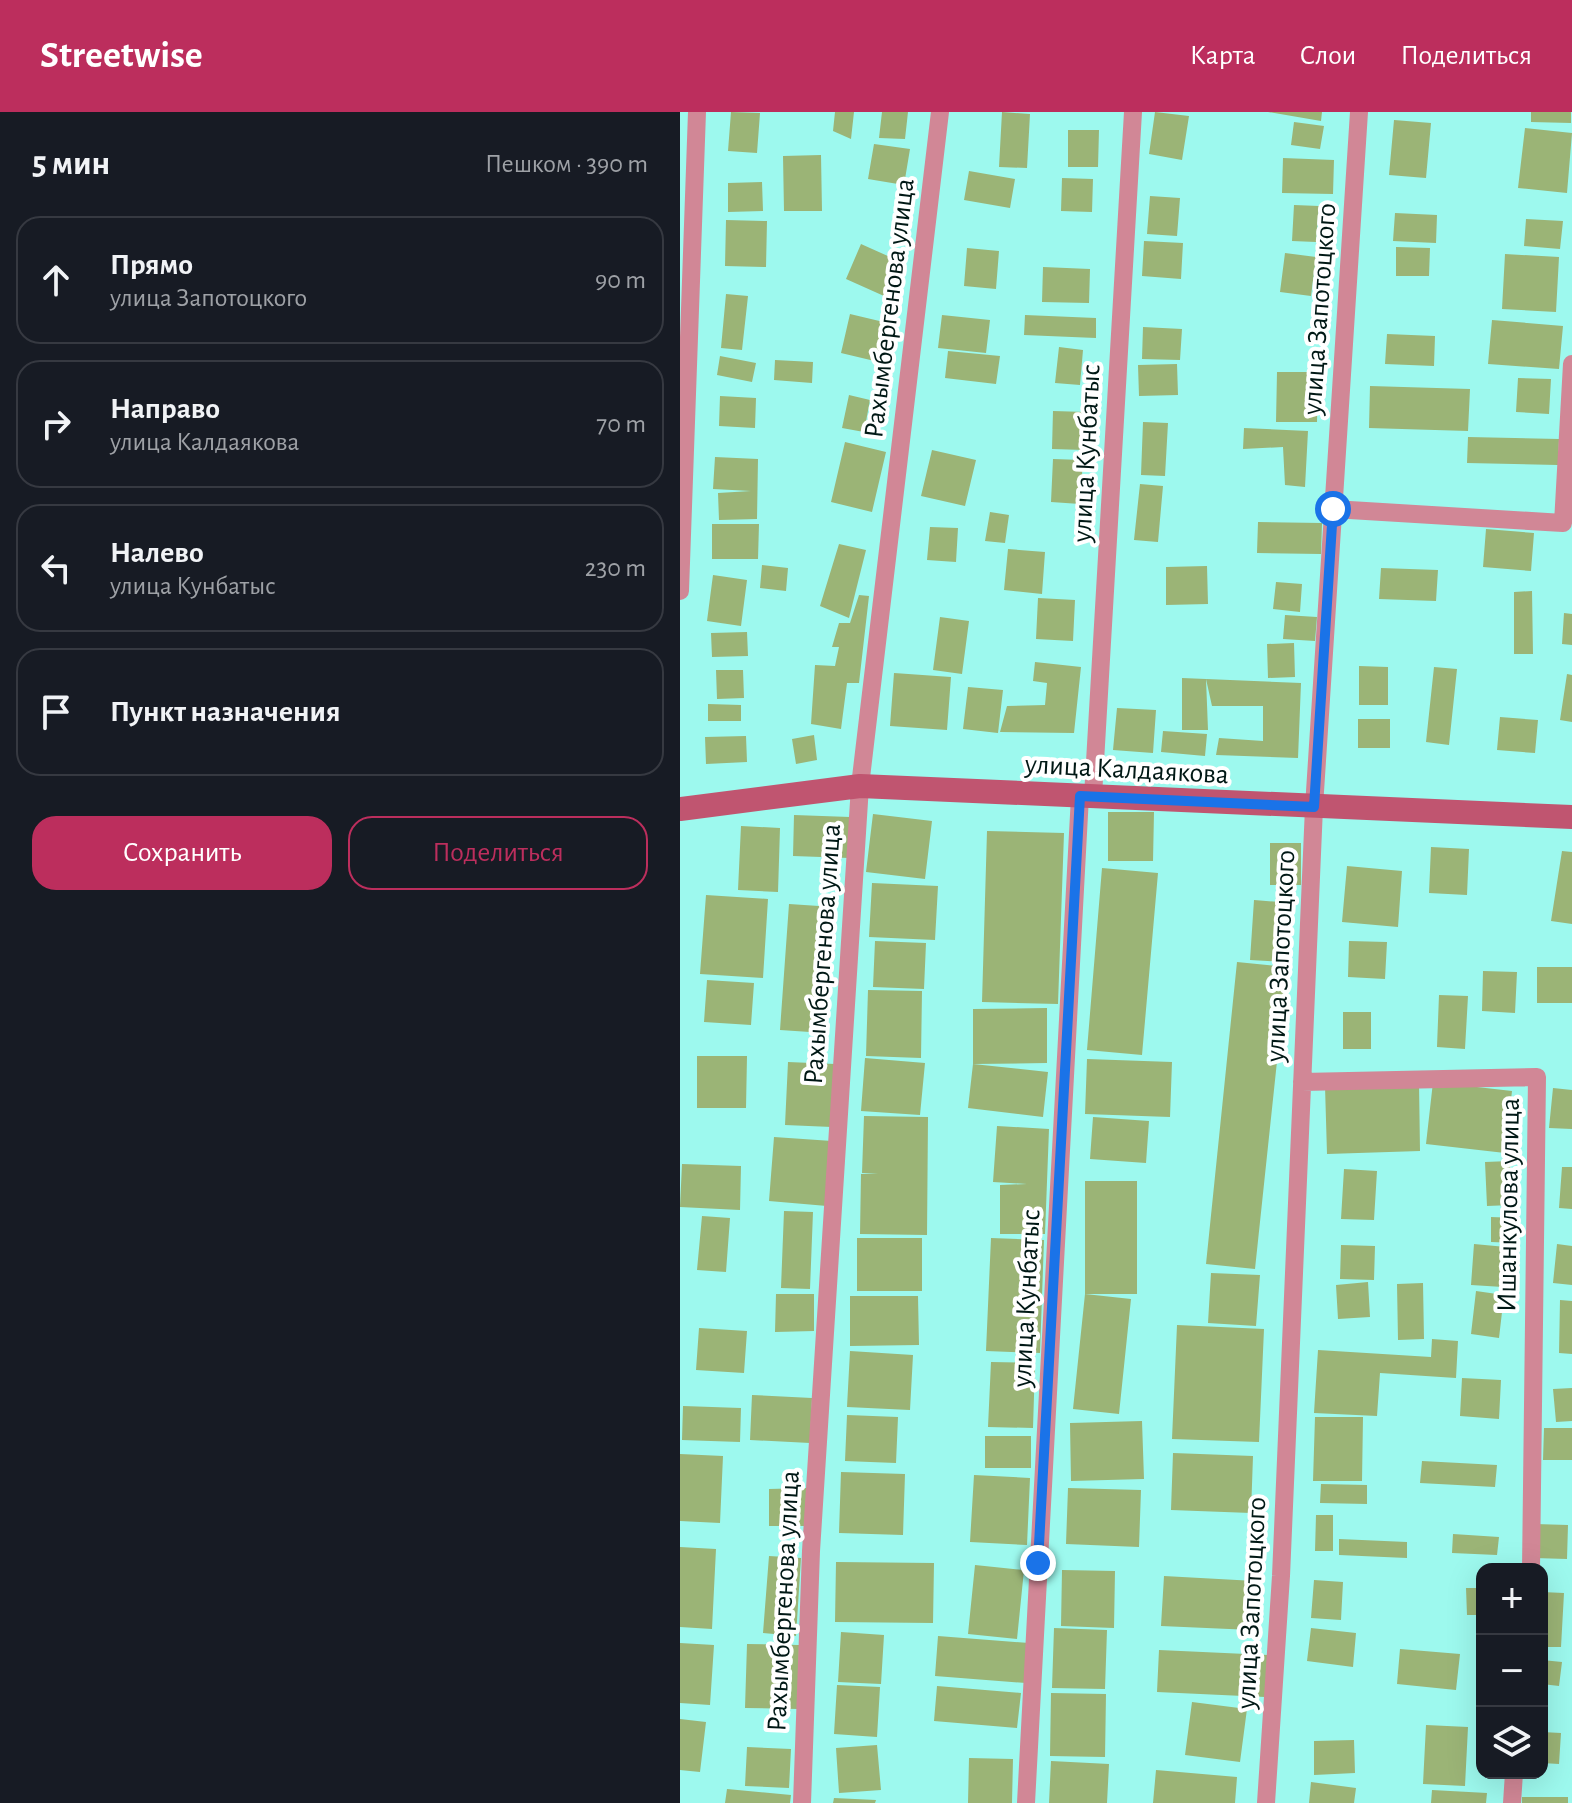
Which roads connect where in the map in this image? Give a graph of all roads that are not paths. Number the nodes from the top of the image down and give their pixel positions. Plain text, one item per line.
1 (697, 112) edge
2 (940, 112) edge
3 (1133, 112) edge
4 (1359, 112) edge
5 (1572, 364) edge
6 (1333, 509) junction
7 (680, 591) edge
8 (860, 786) junction
9 (1086, 796) junction
10 (1314, 807) junction
11 (680, 809) edge
12 (1572, 817) edge
13 (1302, 1082) junction
14 (1531, 1563) edge
15 (1514, 1779) edge
16 (802, 1803) edge
17 (1026, 1803) edge
18 (1266, 1803) edge
19 (1512, 1803) edge

1 - 7 street
2 - 8 street, Рахымбергенова улица
3 - 9 street, улица Кунбатыс
4 - 6 street, улица Запотоцкого
5 - 6 street
6 - 10 street, улица Запотоцкого
8 - 9 street, улица Калдаякова
8 - 11 street, улица Калдаякова
8 - 16 street, Рахымбергенова улица
9 - 10 street, улица Калдаякова
9 - 17 street, улица Кунбатыс
10 - 12 street, улица Калдаякова
10 - 13 street, улица Запотоцкого
13 - 14 street, Ишанкулова улица
13 - 18 street, улица Запотоцкого
15 - 19 street

